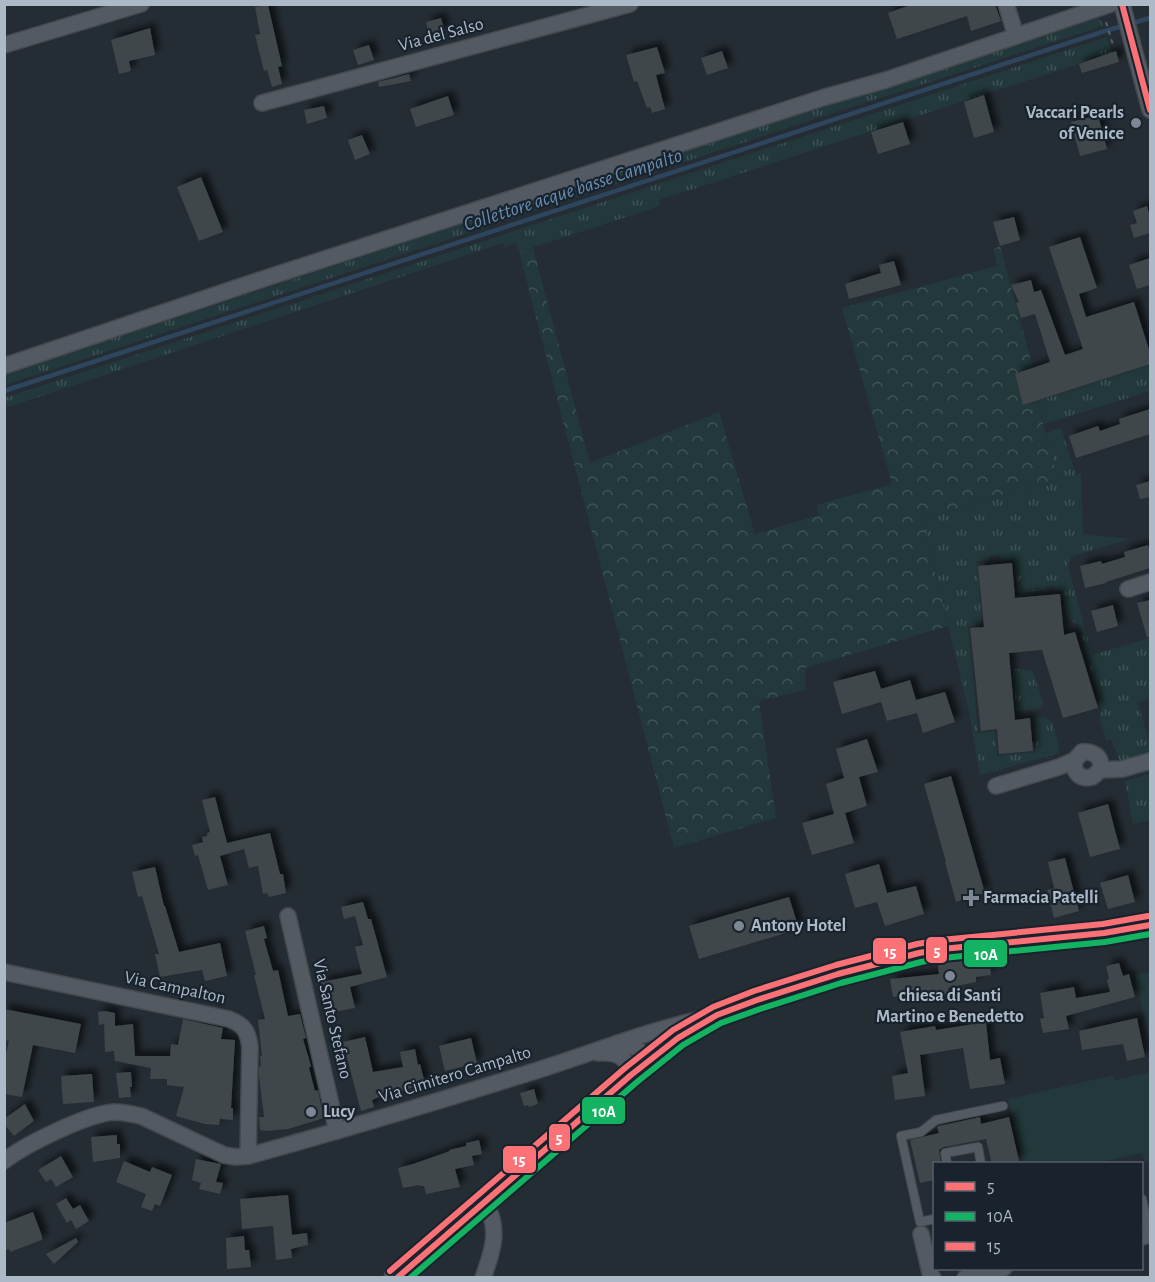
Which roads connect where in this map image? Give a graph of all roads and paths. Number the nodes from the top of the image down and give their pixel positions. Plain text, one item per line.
1 (141, 4) edge
2 (630, 4) edge
3 (1006, 4) edge
4 (1115, 9) edge
5 (1016, 36) junction
6 (4, 45) edge
7 (1113, 45) dead end
8 (262, 103) dead end
9 (1150, 110) edge
10 (4, 366) edge
11 (1150, 582) edge
12 (1128, 590) dead end
13 (1150, 761) edge
14 (996, 786) dead end
15 (288, 916) dead end
16 (1150, 925) edge
17 (4, 972) edge
18 (717, 1015) junction
19 (618, 1043) junction
20 (580, 1057) junction
21 (648, 1061) junction
22 (631, 1075) junction
23 (1003, 1106) dead end
24 (337, 1131) junction
25 (248, 1156) junction
26 (4, 1161) edge
27 (947, 1162) edge
28 (981, 1162) edge
29 (484, 1201) junction
30 (1143, 1204) edge
31 (933, 1219) edge
32 (921, 1234) dead end
33 (1150, 1235) edge
34 (1000, 1270) edge
35 (396, 1278) edge
36 (483, 1278) edge
37 (933, 1278) edge
38 (965, 1278) edge

1 - 6 street
2 - 8 street, Via del Salso
3 - 5 street
4 - 5 street
4 - 7 path
4 - 9 street
5 - 10 street
11 - 12 street
13 - 14 street
15 - 24 street, Via Santo Stefano
16 - 18 main road
17 - 25 street, Via Campalton
18 - 19 street, Via Cimitero Campalto
18 - 21 main road
19 - 20 street, Via Cimitero Campalto
19 - 21 street
20 - 22 street, Via Cimitero Campalto
20 - 24 street, Via Cimitero Campalto
21 - 22 main road
22 - 29 main road
23 - 31 lane
24 - 25 street, Via Cimitero Campalto
25 - 26 street, Via Cimitero Campalto
27 - 28 lane
29 - 35 main road
29 - 36 street
30 - 33 lane
32 - 37 street
34 - 38 street

